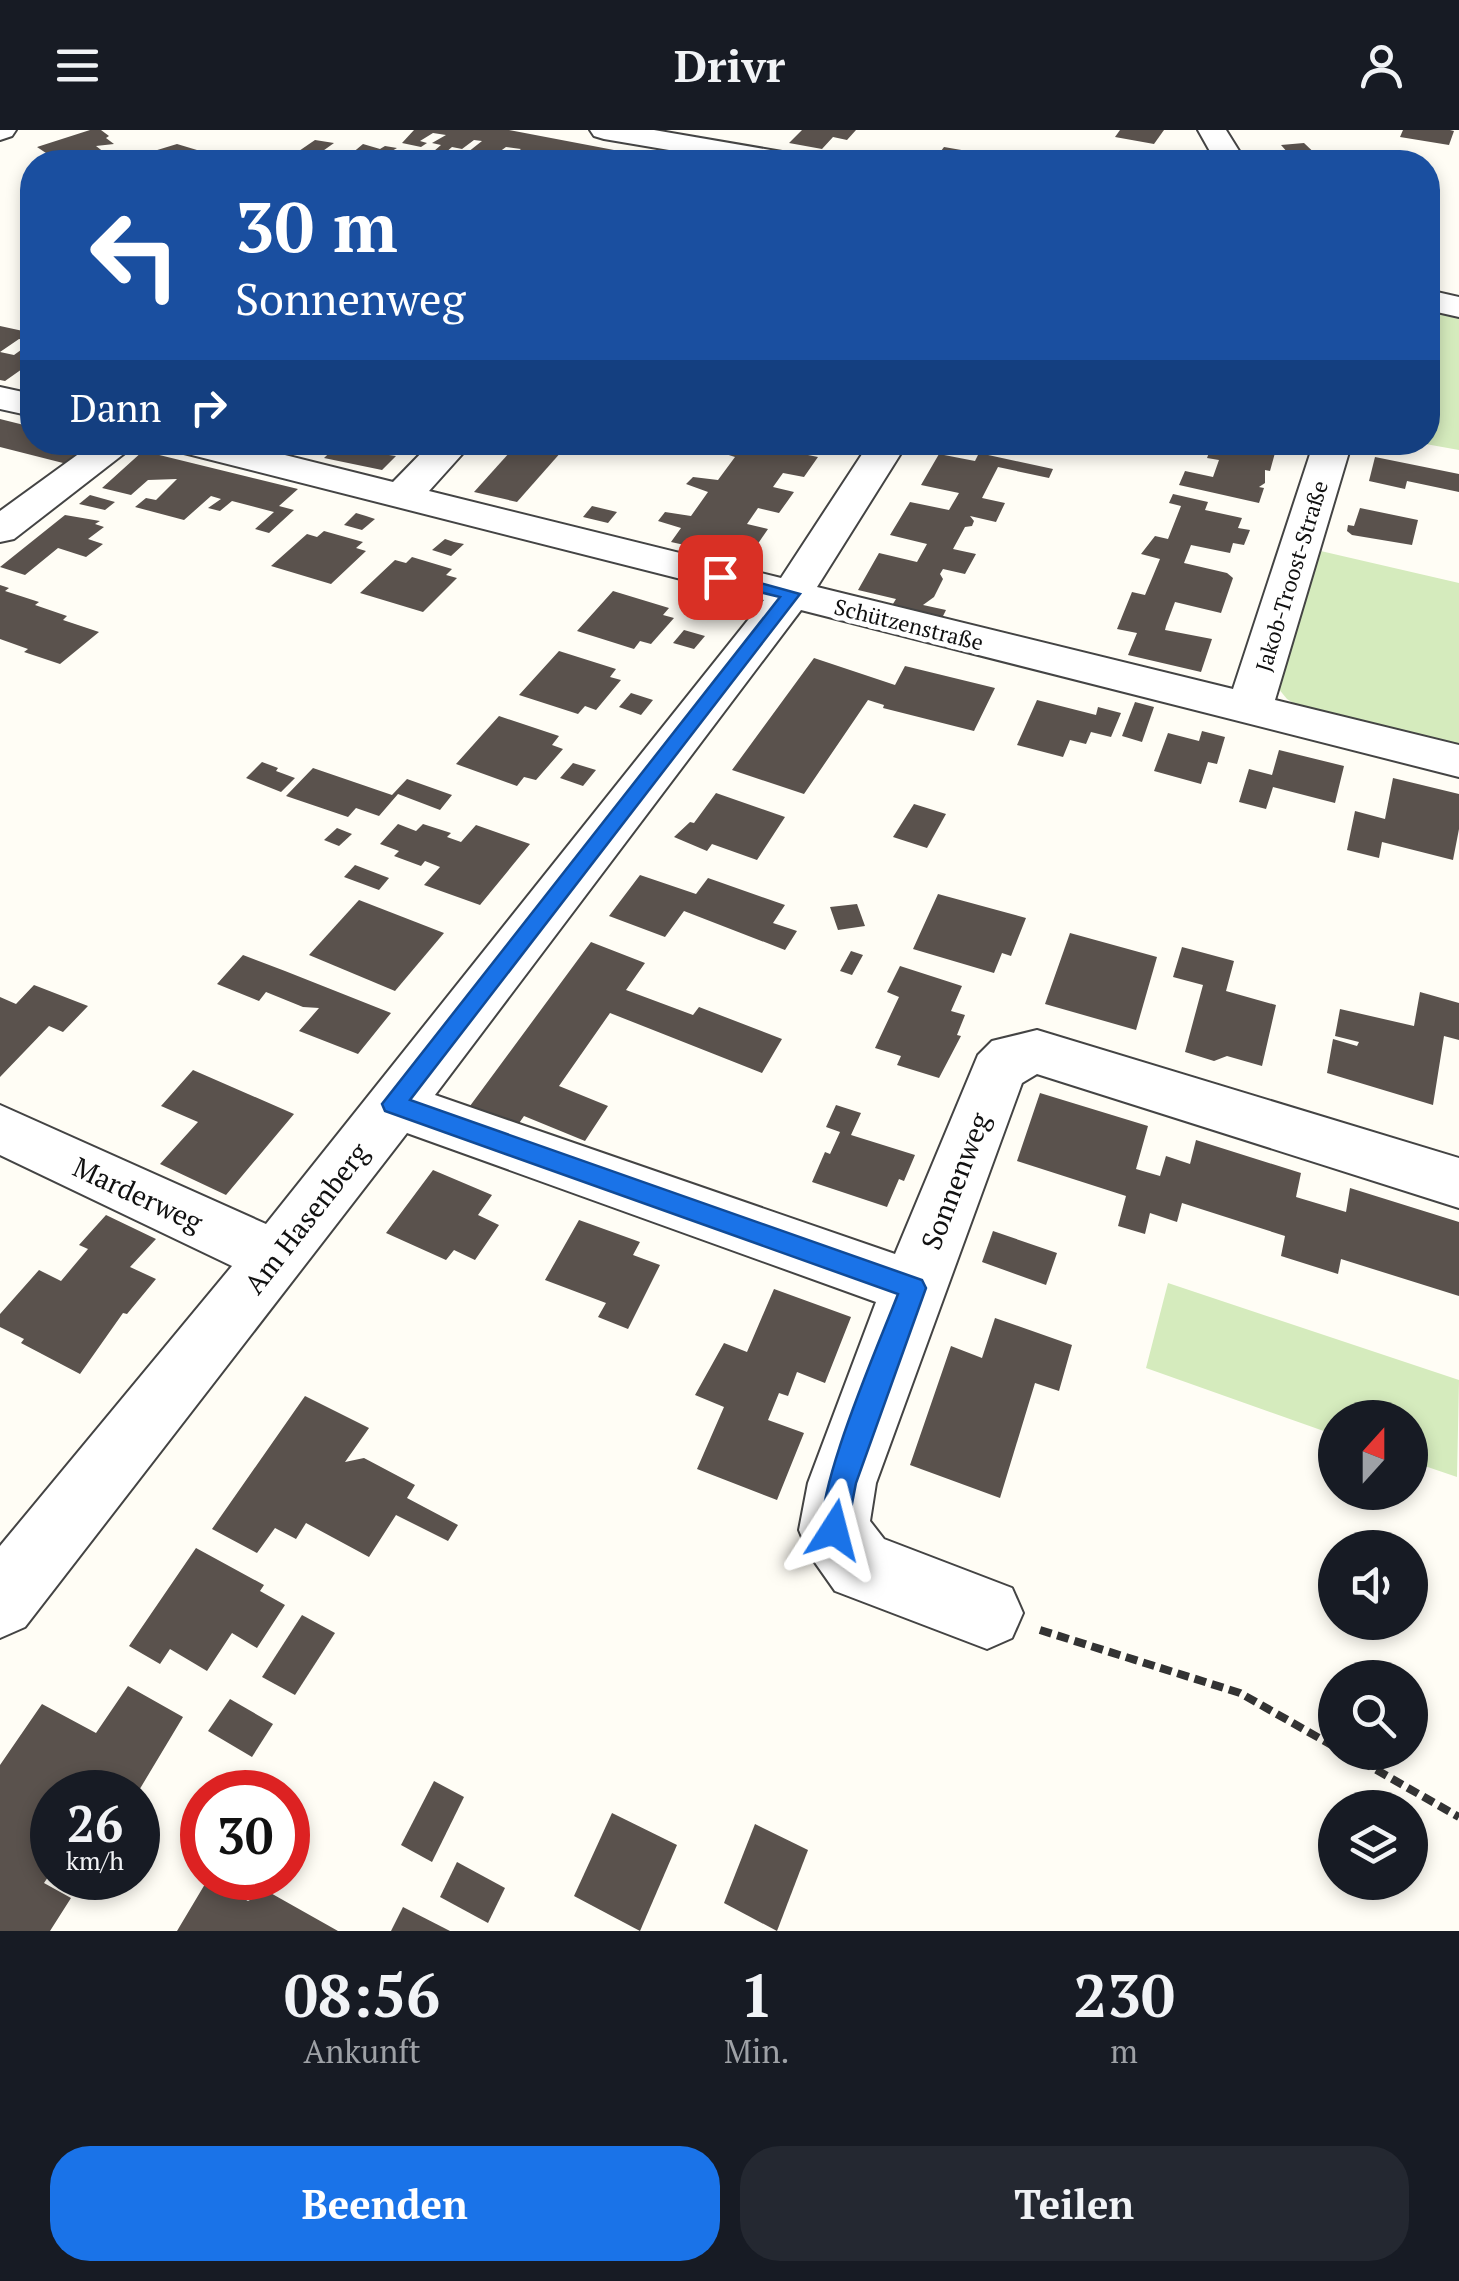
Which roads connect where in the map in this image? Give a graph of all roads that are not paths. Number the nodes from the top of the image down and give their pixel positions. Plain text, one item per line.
1 (604, 130) edge
2 (762, 130) edge
3 (695, 150) edge
4 (741, 150) edge
5 (102, 455) edge
6 (234, 455) edge
7 (441, 455) edge
8 (881, 455) edge
9 (1329, 455) edge
10 (400, 498) junction
11 (0, 530) edge
12 (791, 594) junction
13 (1249, 710) junction
14 (1459, 762) edge
15 (394, 1104) junction
16 (0, 1129) edge
17 (1459, 1183) edge
18 (276, 1258) junction
19 (913, 1288) junction
20 (0, 1602) edge
21 (986, 1613) road end

1 - 3 street
2 - 4 street
5 - 11 street
6 - 10 street, Schützenstraße
7 - 10 street
8 - 12 street, Am Hasenberg
9 - 13 street, Jakob-Troost-Straße
10 - 12 street, Schützenstraße
12 - 13 street, Schützenstraße
12 - 15 street, Am Hasenberg
13 - 14 street, Schützenstraße
15 - 18 street, Am Hasenberg
15 - 19 street
16 - 18 street, Marderweg
17 - 19 street, Sonnenweg
18 - 20 street, Am Hasenberg
19 - 21 street

